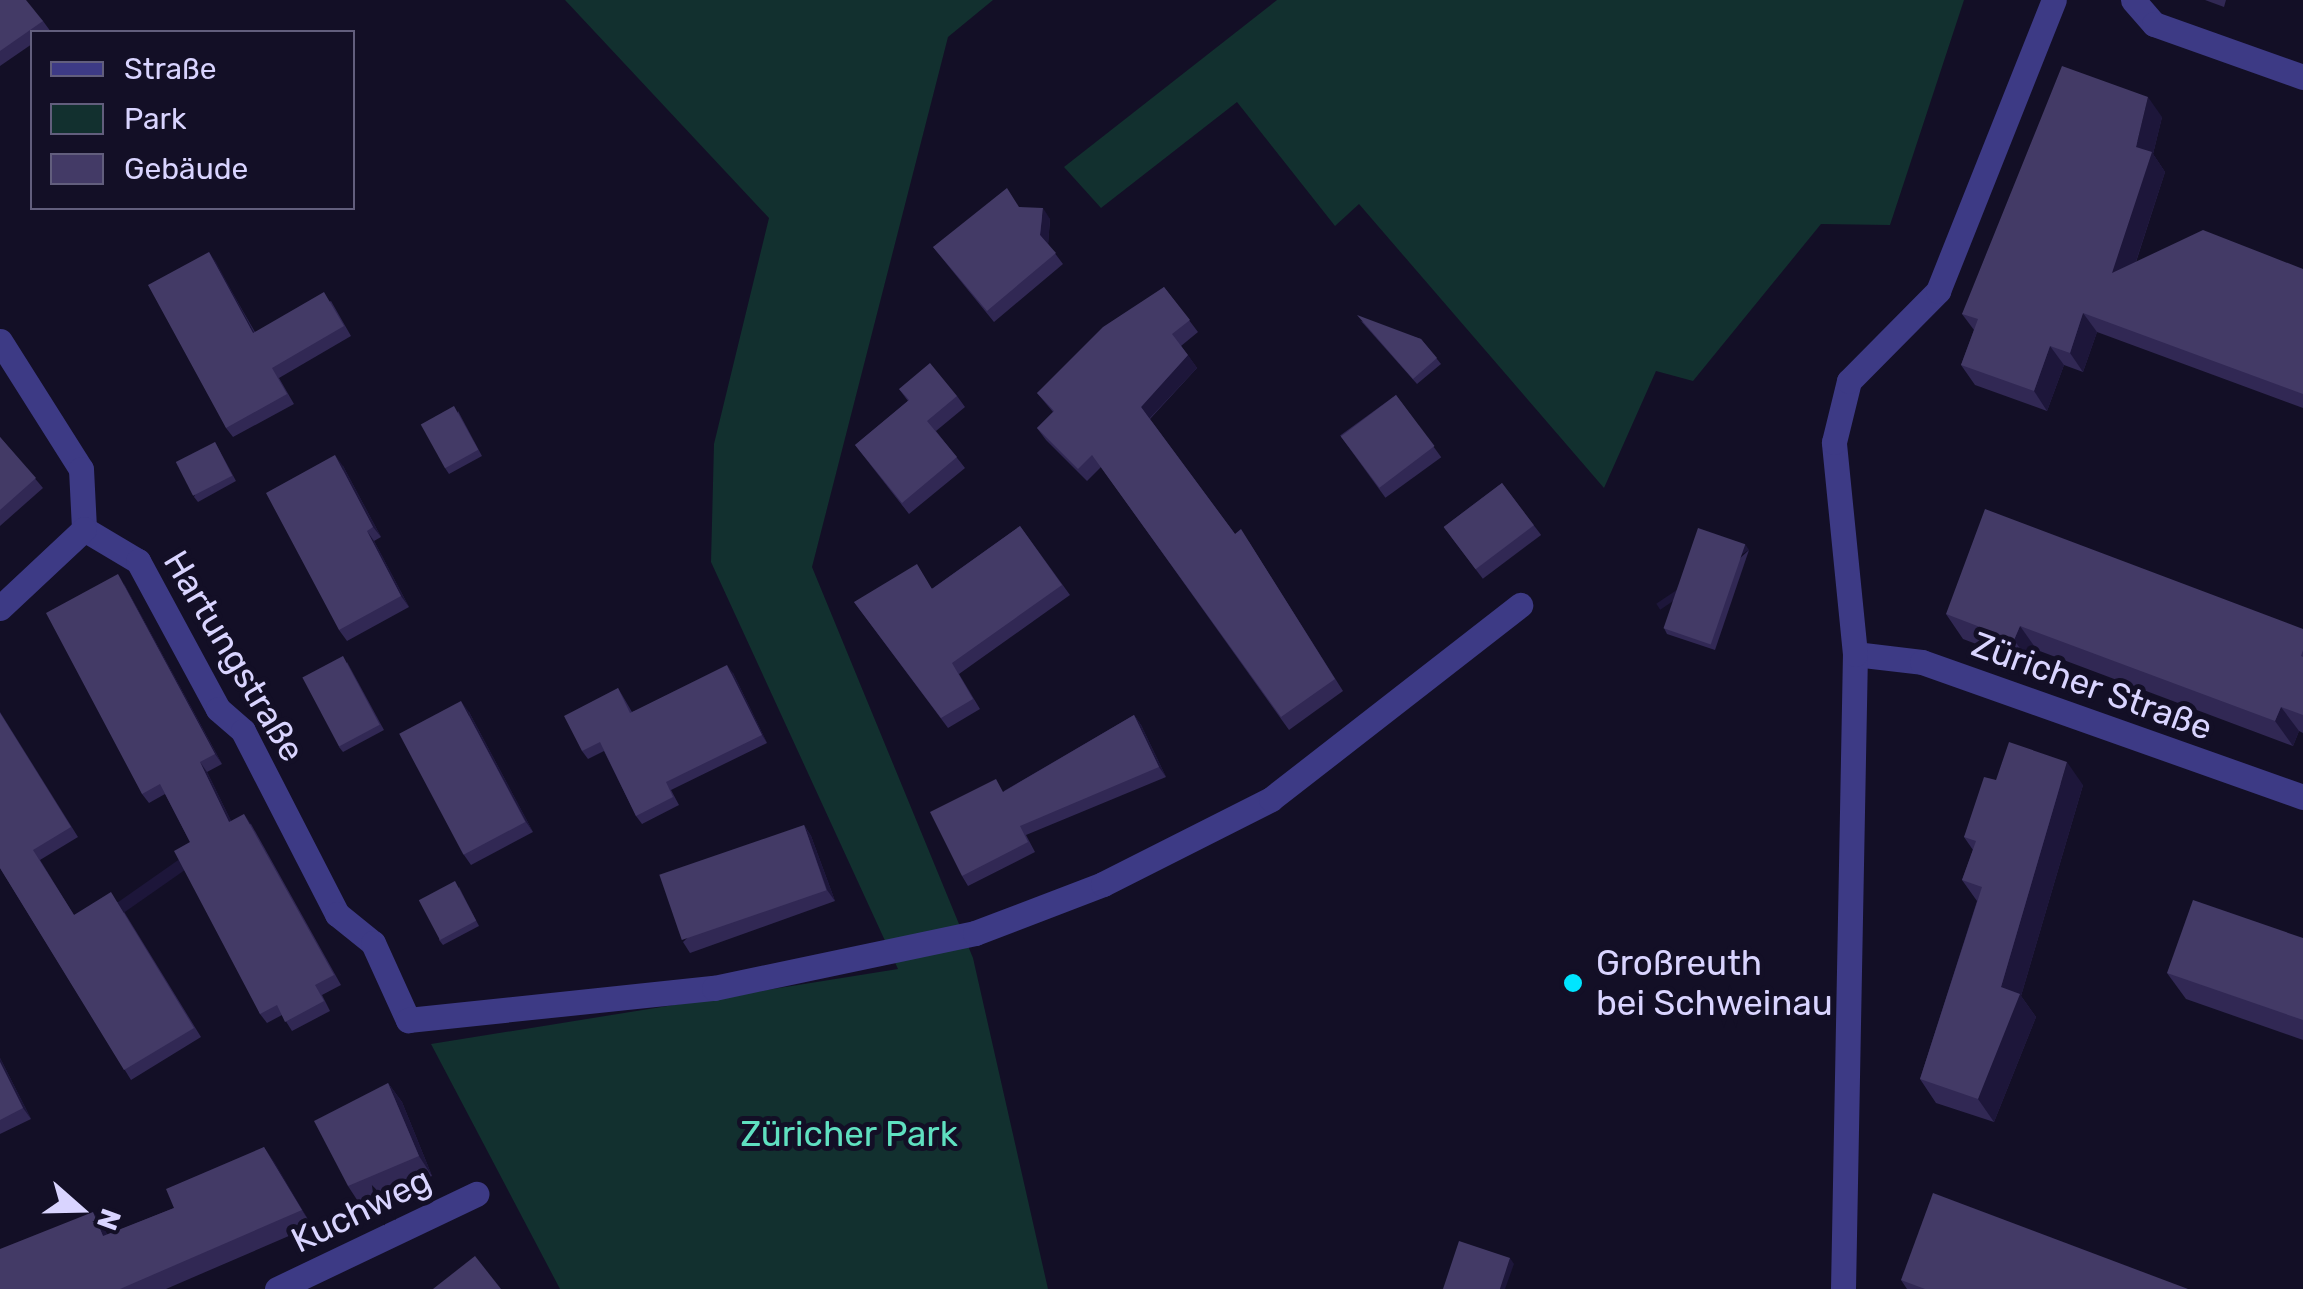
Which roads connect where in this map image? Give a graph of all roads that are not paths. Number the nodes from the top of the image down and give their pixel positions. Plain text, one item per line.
1 (2054, 0) edge
2 (2133, 0) edge
3 (2303, 77) edge
4 (0, 341) edge
5 (84, 529) junction
6 (1520, 605) dead end
7 (0, 608) edge
8 (1855, 654) junction
9 (2303, 798) edge
10 (476, 1194) dead end
11 (277, 1289) edge
12 (1843, 1289) edge

1 - 8 street
2 - 3 street
4 - 5 street
5 - 6 street, Hartungstraße
5 - 7 street
8 - 9 street, Züricher Straße
8 - 12 street
10 - 11 street, Kuchweg

